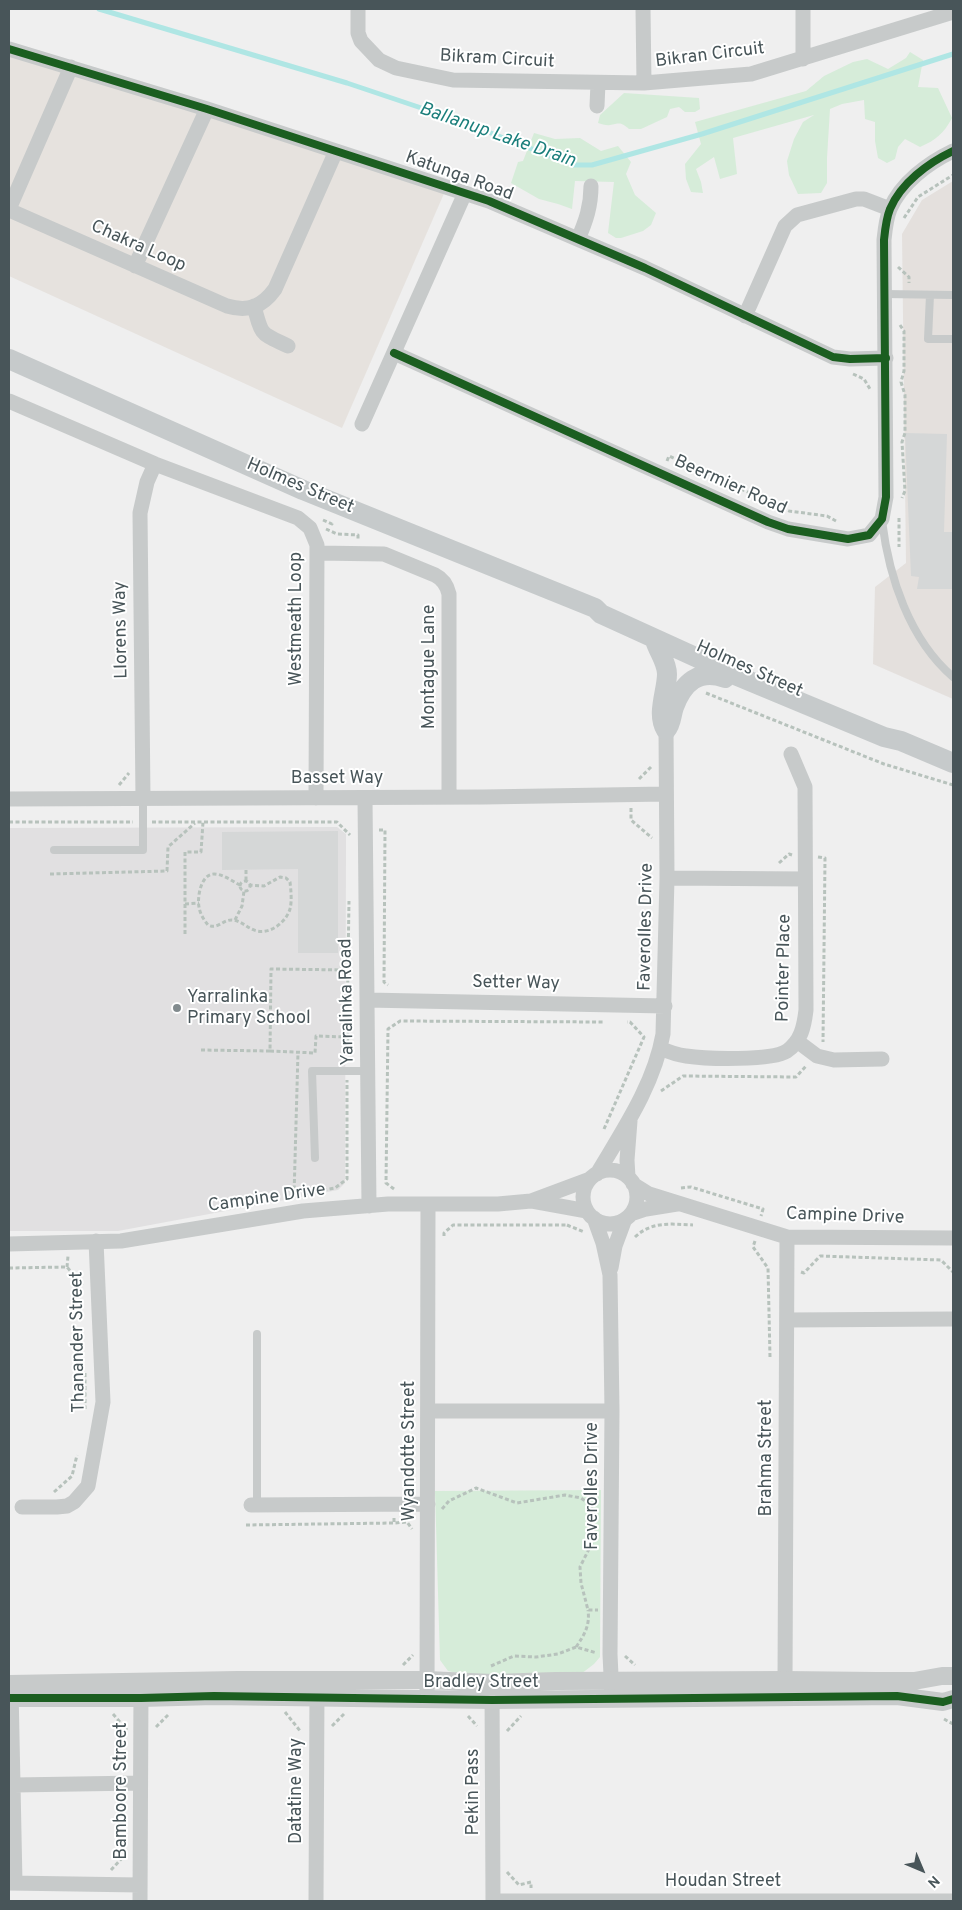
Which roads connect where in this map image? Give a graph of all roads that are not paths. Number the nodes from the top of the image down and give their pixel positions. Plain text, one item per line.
1 (358, 9) edge
2 (643, 9) edge
3 (803, 9) edge
4 (953, 12) edge
5 (9, 49) edge
6 (803, 59) junction
7 (71, 68) junction
8 (598, 83) junction
9 (644, 83) junction
10 (598, 106) dead end
11 (207, 109) junction
12 (336, 151) junction
13 (953, 151) edge
14 (591, 186) dead end
15 (465, 193) junction
16 (9, 209) edge
17 (890, 209) junction
18 (578, 239) junction
19 (136, 266) junction
20 (884, 294) junction
21 (930, 294) junction
22 (953, 295) edge
23 (254, 306) junction
24 (745, 316) junction
25 (953, 339) edge
26 (288, 346) dead end
27 (394, 353) junction
28 (886, 358) junction
29 (9, 359) edge
30 (9, 401) edge
31 (362, 424) dead end
32 (155, 464) junction
33 (882, 519) junction
34 (317, 553) junction
35 (595, 608) junction
36 (655, 640) junction
37 (953, 677) edge
38 (844, 721) junction
39 (666, 730) junction
40 (901, 741) junction
41 (791, 754) dead end
42 (953, 763) edge
43 (665, 794) junction
44 (449, 797) junction
45 (143, 798) junction
46 (316, 798) junction
47 (365, 798) junction
48 (9, 799) edge
49 (54, 850) dead end
50 (667, 878) junction
51 (805, 879) junction
52 (367, 1000) junction
53 (665, 1006) junction
54 (798, 1041) junction
55 (660, 1048) junction
56 (882, 1059) dead end
57 (367, 1071) junction
58 (630, 1117) junction
59 (315, 1158) dead end
60 (594, 1176) junction
61 (631, 1180) junction
62 (531, 1201) junction
63 (428, 1204) junction
64 (681, 1204) junction
65 (369, 1206) junction
66 (591, 1215) junction
67 (628, 1216) junction
68 (787, 1237) junction
69 (953, 1238) edge
70 (96, 1241) junction
71 (9, 1244) edge
72 (610, 1275) junction
73 (953, 1319) edge
74 (787, 1320) junction
75 (257, 1334) dead end
76 (428, 1411) junction
77 (612, 1411) junction
78 (254, 1504) joint
79 (22, 1507) dead end
80 (434, 1508) junction
81 (953, 1677) edge
82 (785, 1680) junction
83 (491, 1684) junction
84 (427, 1689) junction
85 (141, 1690) junction
86 (317, 1690) junction
87 (612, 1690) junction
88 (10, 1691) edge
89 (953, 1698) edge
90 (140, 1783) junction
91 (14, 1785) junction
92 (12, 1883) edge
93 (140, 1885) junction
94 (140, 1901) edge
95 (316, 1901) edge
96 (493, 1901) edge
97 (531, 1901) edge
98 (583, 1901) edge
99 (953, 1901) edge

1 - 8 street, Bikram Circuit
2 - 9 street
3 - 6 street
4 - 6 street, Bikran Circuit
5 - 7 street, Katunga Road
6 - 9 street, Bikran Circuit
7 - 11 street, Katunga Road
7 - 16 street
8 - 9 street, Bikram Circuit
8 - 10 street
11 - 12 street, Katunga Road
11 - 19 street
12 - 15 street, Katunga Road
12 - 23 street
13 - 17 street
14 - 18 street
15 - 18 street, Katunga Road
15 - 27 street
16 - 19 street, Chakra Loop
17 - 20 street
17 - 24 street
18 - 24 street, Katunga Road
19 - 23 street, Chakra Loop
20 - 21 lane
20 - 28 street
21 - 22 lane
21 - 25 lane
23 - 26 street
24 - 28 street, Katunga Road
27 - 31 street
27 - 33 street, Beermier Road
28 - 33 street
29 - 35 main road, Holmes Street
30 - 32 street, Westmeath Loop
32 - 34 street, Westmeath Loop
32 - 45 street, Llorens Way
33 - 37 lane
34 - 44 street, Montague Lane
34 - 46 street, Westmeath Loop
35 - 36 main road, Holmes Street
35 - 40 main road, Holmes Street
36 - 38 main road, Holmes Street
36 - 39 main road
38 - 39 main road
38 - 40 main road, Holmes Street
39 - 43 street, Faverolles Drive
40 - 42 main road, Holmes Street
41 - 51 street, Pointer Place
43 - 44 street, Basset Way
43 - 50 street, Faverolles Drive
44 - 47 street, Basset Way
45 - 46 street, Basset Way
45 - 48 street, Basset Way
45 - 49 lane
46 - 47 street, Basset Way
47 - 52 street, Yarralinka Road
50 - 51 street
50 - 53 street, Faverolles Drive
51 - 54 street, Pointer Place
52 - 53 street, Setter Way
52 - 57 street, Yarralinka Road
53 - 55 street, Faverolles Drive
54 - 55 street, Pointer Place
54 - 56 street
55 - 58 street, Faverolles Drive
57 - 59 lane
57 - 65 street, Yarralinka Road
58 - 60 street, Faverolles Drive
58 - 61 street, Faverolles Drive
60 - 61 street
60 - 62 street, Campine Drive
60 - 66 street
61 - 64 street, Campine Drive
61 - 67 street
62 - 63 street, Campine Drive
62 - 66 street, Campine Drive
63 - 65 street, Campine Drive
63 - 76 street, Wyandotte Street
64 - 67 street, Campine Drive
64 - 68 street, Campine Drive
65 - 70 street, Campine Drive
66 - 67 street
66 - 72 street, Faverolles Drive
67 - 72 street, Faverolles Drive
68 - 69 street, Campine Drive
68 - 74 street, Brahma Street
70 - 71 street, Campine Drive
70 - 79 street, Thanander Street
72 - 77 street, Faverolles Drive
73 - 74 street
74 - 82 street, Brahma Street
75 - 78 lane
76 - 77 street
76 - 80 street, Wyandotte Street
77 - 87 street, Faverolles Drive
78 - 80 street
80 - 84 street, Wyandotte Street
81 - 82 street, Bradley Street
81 - 89 street
82 - 87 street, Bradley Street
83 - 84 street, Bradley Street
83 - 87 street, Bradley Street
83 - 96 street, Pekin Pass
84 - 86 street, Bradley Street
85 - 86 street, Bradley Street
85 - 88 street, Bradley Street
85 - 90 street, Bamboore Street
86 - 95 street, Datatine Way
87 - 89 street, Bradley Street
88 - 91 street
90 - 91 street
90 - 93 street, Bamboore Street
91 - 92 street
92 - 93 street
93 - 94 street, Bamboore Street
96 - 97 street, Houdan Street
97 - 98 street, Houdan Street
98 - 99 street, Houdan Street

